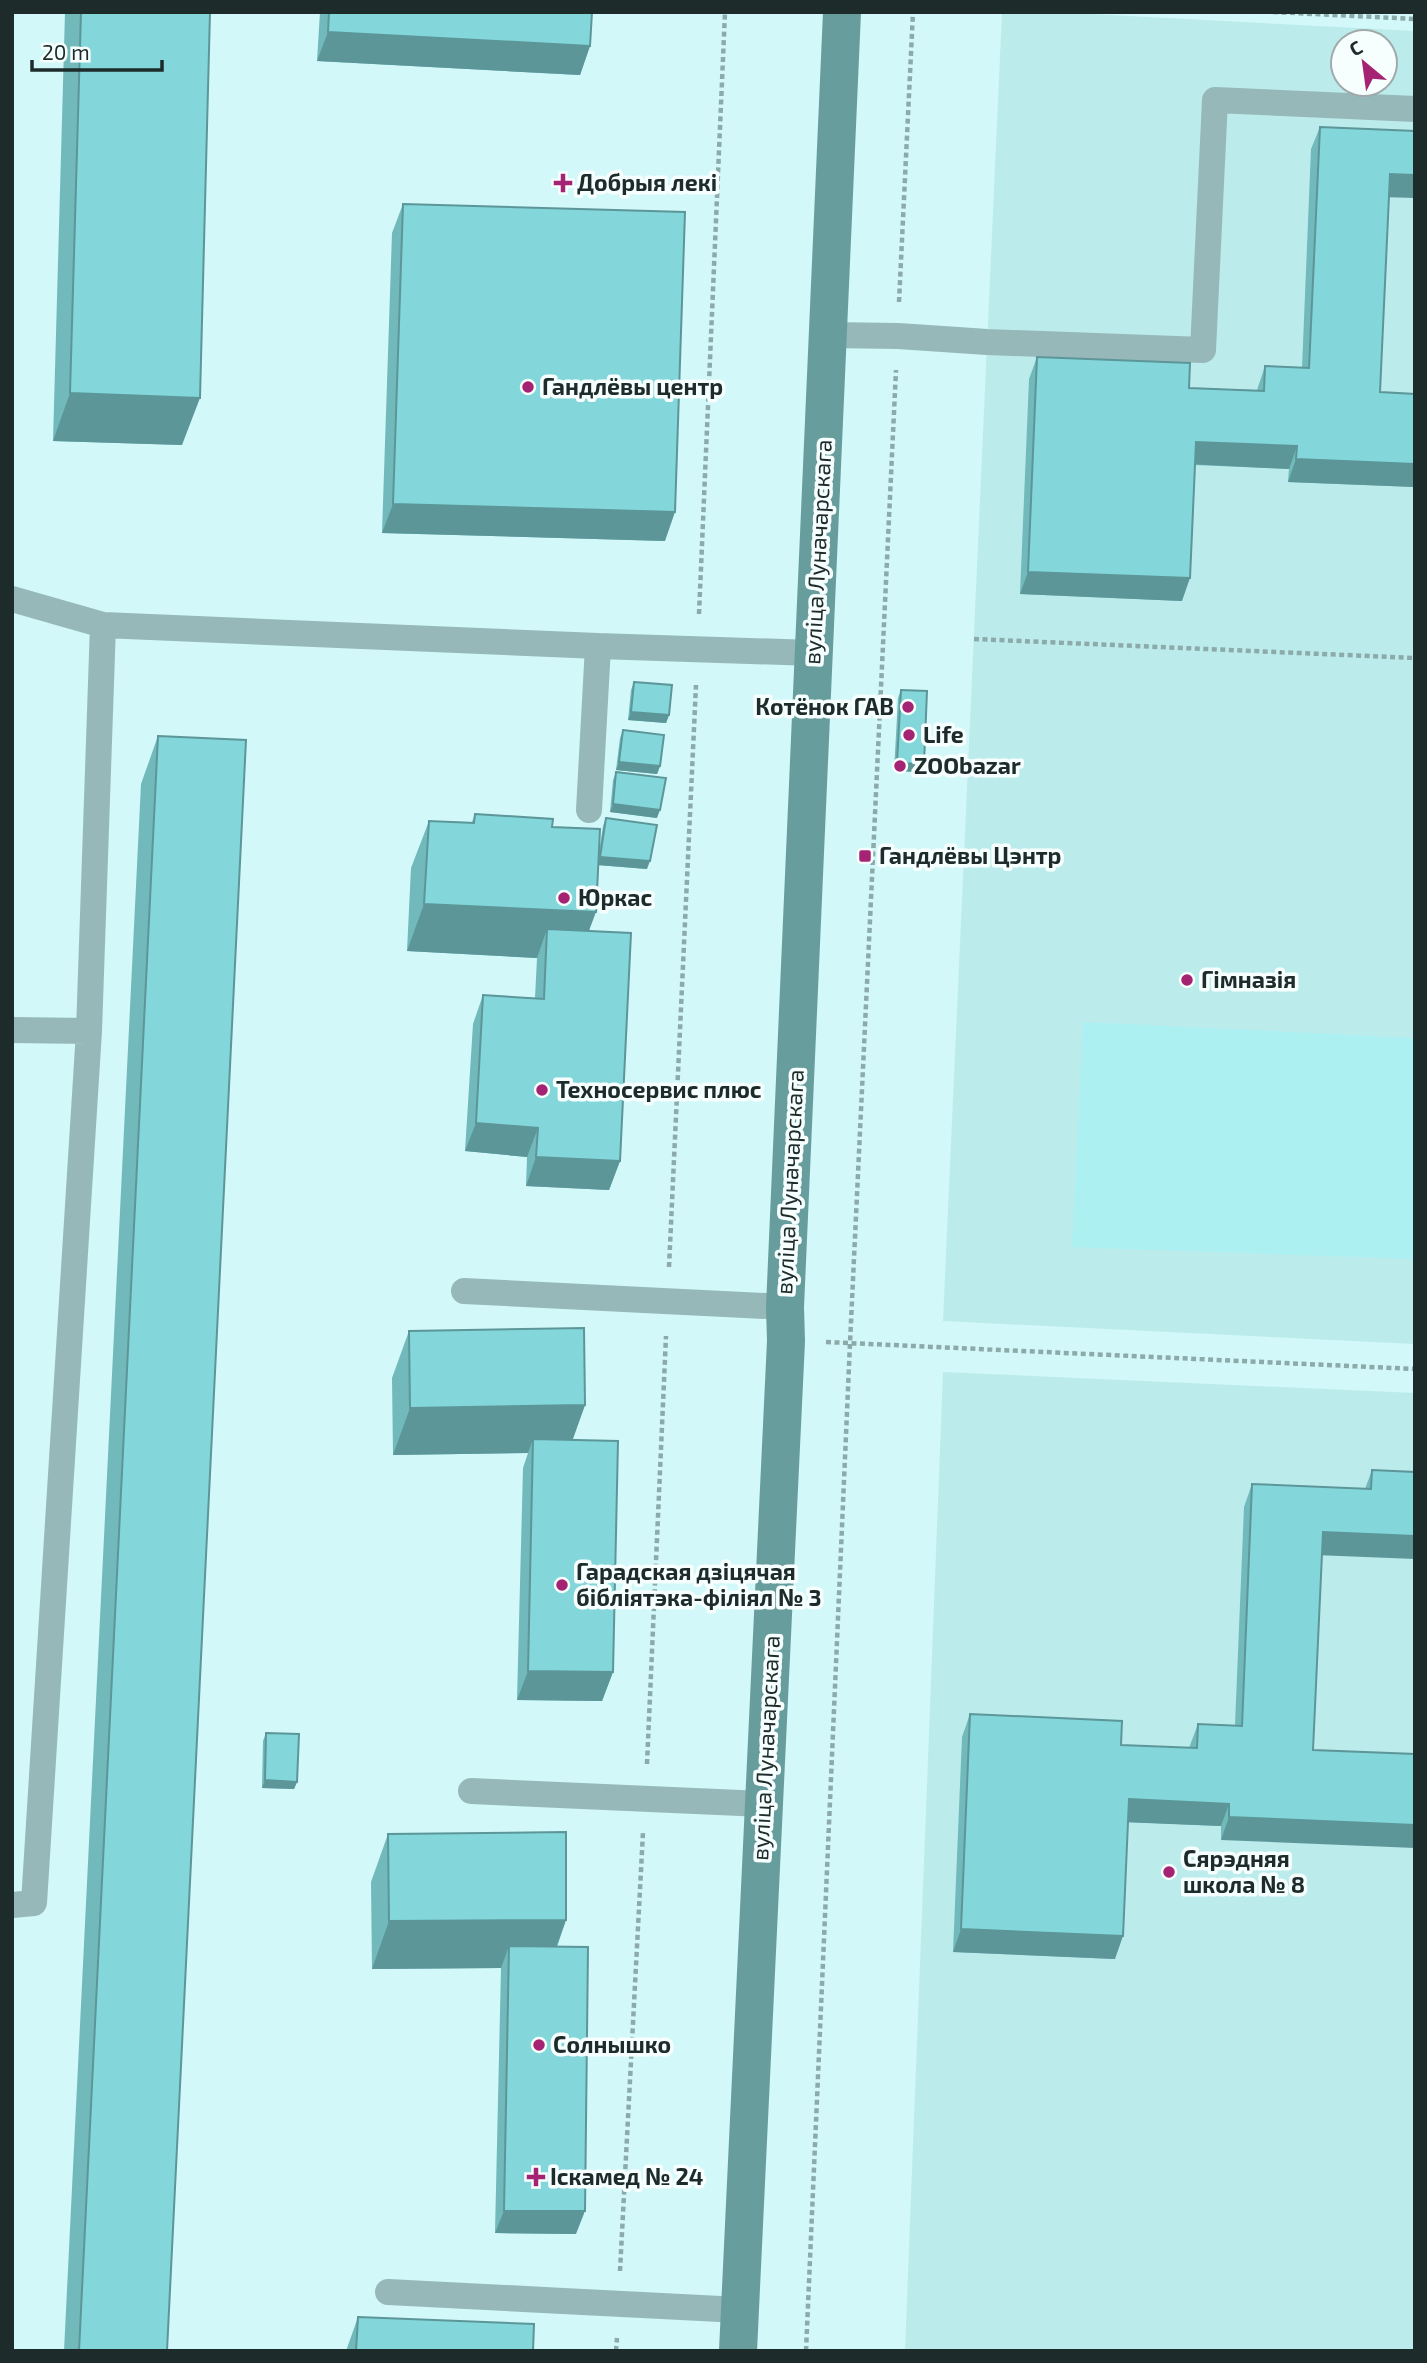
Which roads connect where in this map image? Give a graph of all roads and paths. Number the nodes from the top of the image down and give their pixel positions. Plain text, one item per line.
1 (726, 12) edge
2 (842, 12) edge
3 (913, 12) edge
4 (1273, 12) edge
5 (1415, 19) edge
6 (1415, 109) edge
7 (828, 335) junction
8 (898, 336) junction
9 (12, 599) edge
10 (699, 618) dead end
11 (103, 625) junction
12 (974, 639) dead end
13 (598, 646) junction
14 (814, 653) junction
15 (1415, 658) edge
16 (696, 685) dead end
17 (589, 810) dead end
18 (12, 1030) edge
19 (89, 1031) junction
20 (669, 1271) dead end
21 (464, 1291) dead end
22 (667, 1322) dead end
23 (785, 1324) junction
24 (850, 1343) junction
25 (1415, 1369) edge
26 (647, 1769) dead end
27 (471, 1791) dead end
28 (763, 1804) junction
29 (643, 1822) dead end
30 (12, 1905) edge
31 (620, 2272) dead end
32 (388, 2292) dead end
33 (740, 2310) junction
34 (738, 2351) edge
35 (806, 2351) edge

1 - 10 path
2 - 7 street, вуліца Луначарскага
3 - 8 path
4 - 5 path
6 - 8 lane
7 - 8 lane
7 - 14 street, вуліца Луначарскага
8 - 24 path
9 - 11 lane
11 - 13 lane
11 - 19 lane
12 - 15 path
13 - 14 lane
13 - 17 lane
14 - 23 street, вуліца Луначарскага
16 - 20 path
18 - 19 lane
19 - 30 lane
21 - 23 lane
22 - 26 path
23 - 24 path
23 - 28 street, вуліца Луначарскага
24 - 25 path
24 - 35 path
27 - 28 lane
28 - 33 street, вуліца Луначарскага
29 - 31 path
32 - 33 lane
33 - 34 street, вуліца Луначарскага

